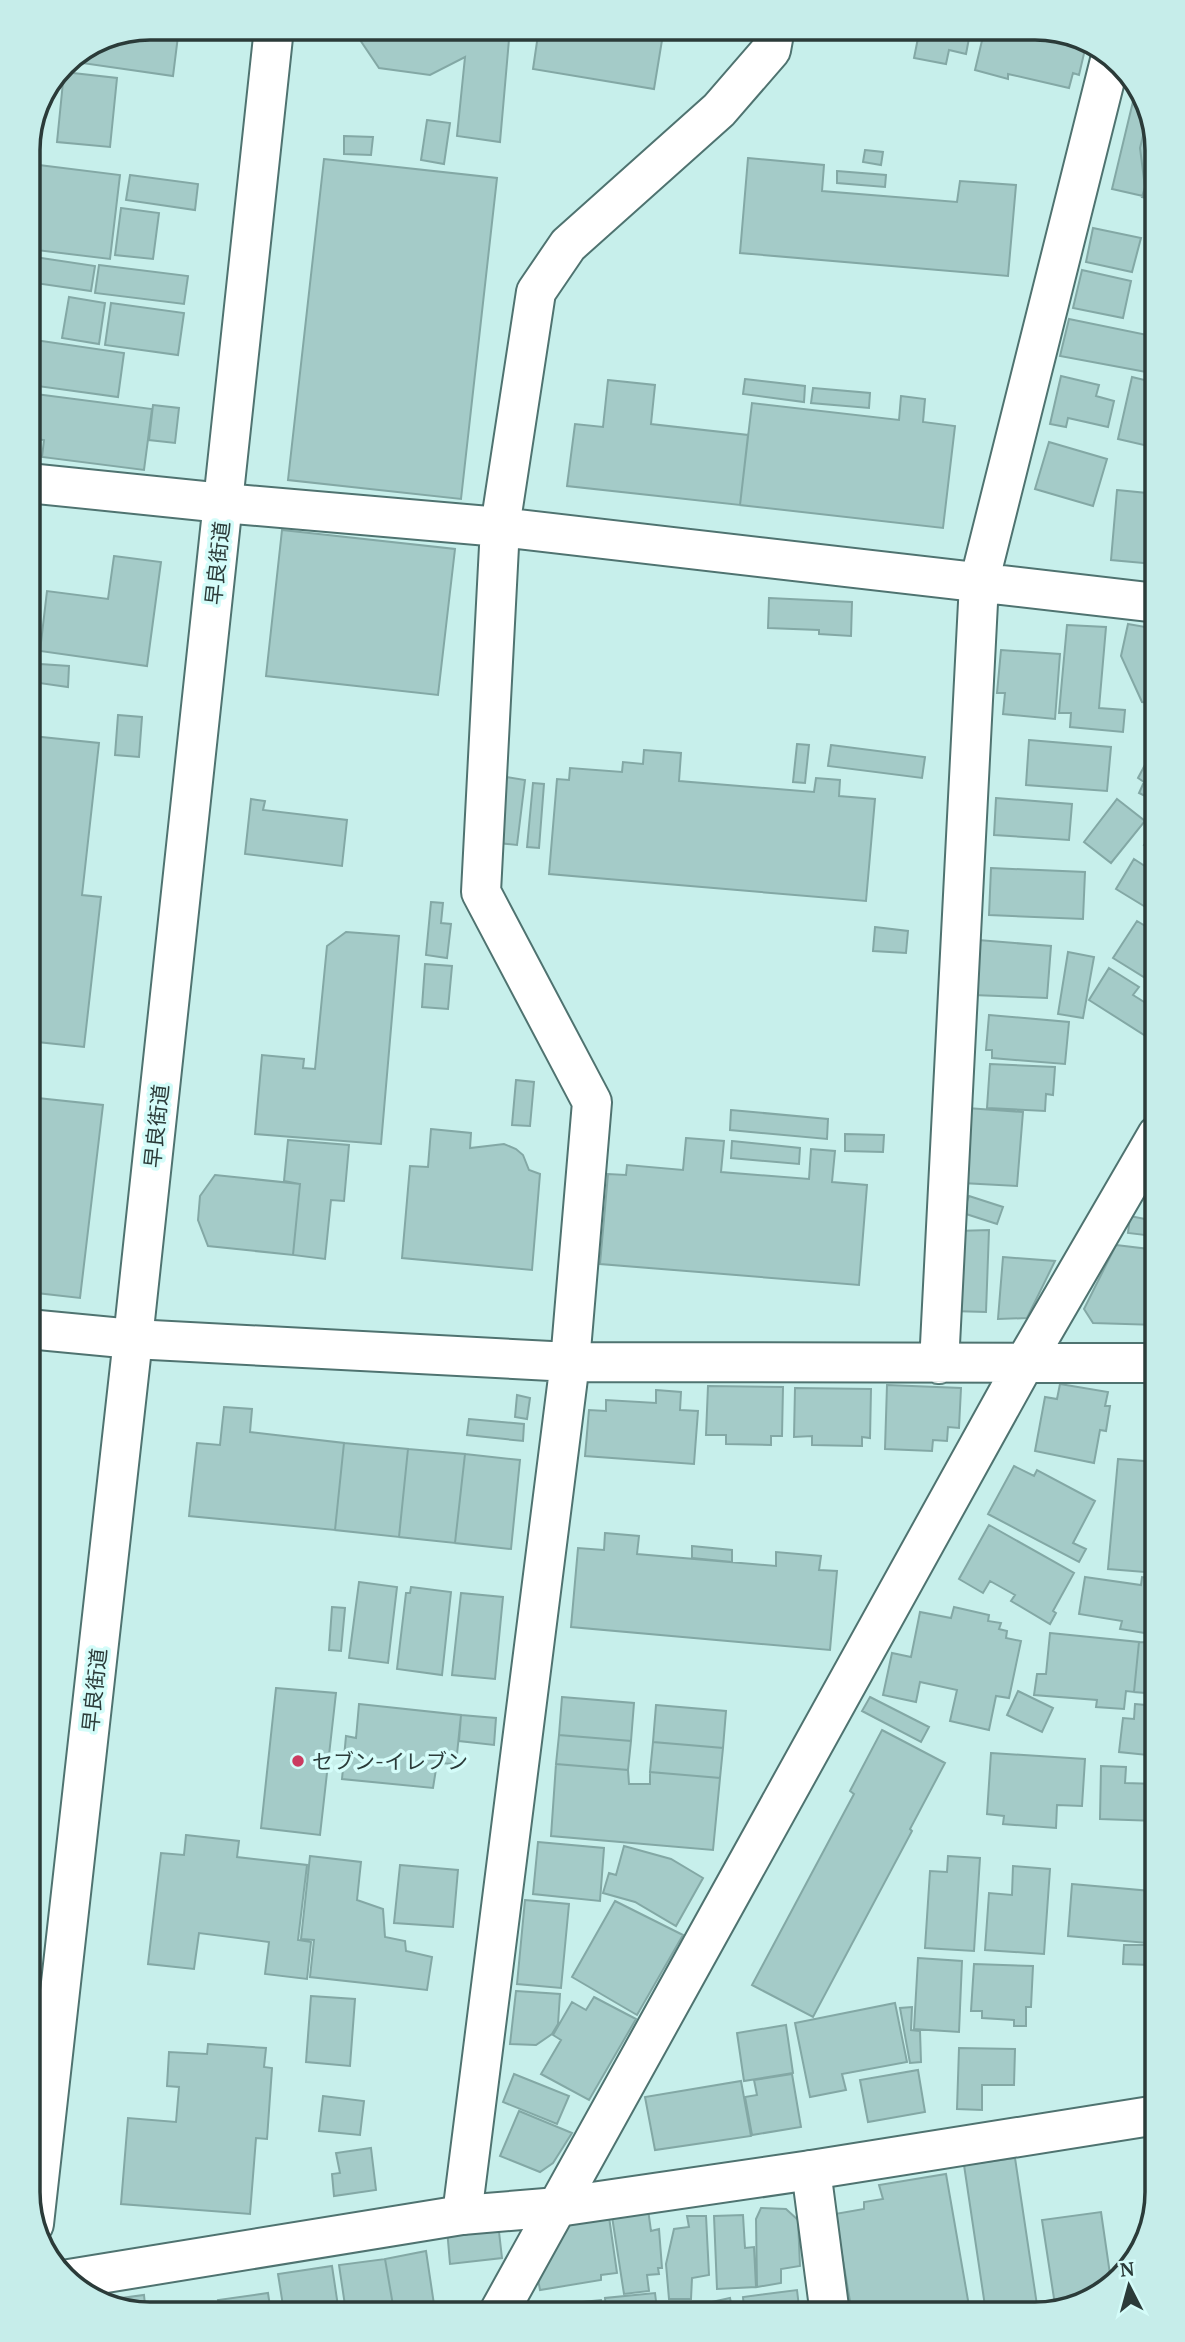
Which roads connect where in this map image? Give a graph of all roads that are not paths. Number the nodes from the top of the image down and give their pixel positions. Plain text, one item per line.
1 (273, 40) edge
2 (773, 40) edge
3 (1108, 69) edge
4 (40, 484) edge
5 (223, 503) junction
6 (500, 527) junction
7 (979, 583) junction
8 (1145, 602) edge
9 (1145, 1156) edge
10 (40, 1330) edge
11 (133, 1339) junction
12 (570, 1362) junction
13 (1145, 1363) edge
14 (939, 1364) junction
15 (1024, 1364) junction
16 (1145, 2117) edge
17 (40, 2170) edge
18 (811, 2170) junction
19 (558, 2207) junction
20 (463, 2215) junction
21 (81, 2277) edge
22 (505, 2302) edge
23 (828, 2302) edge

1 - 5 street, 早良街道
2 - 6 street
3 - 7 street
4 - 5 street
5 - 6 street
5 - 11 street, 早良街道
6 - 7 street
6 - 12 street
7 - 8 street
7 - 14 street
9 - 15 street
10 - 11 street
11 - 12 street
11 - 17 street, 早良街道
12 - 14 street
12 - 20 street
13 - 15 street
14 - 15 street
15 - 19 street
16 - 18 street
18 - 19 street
18 - 23 street
19 - 20 street
19 - 22 street
20 - 21 street

